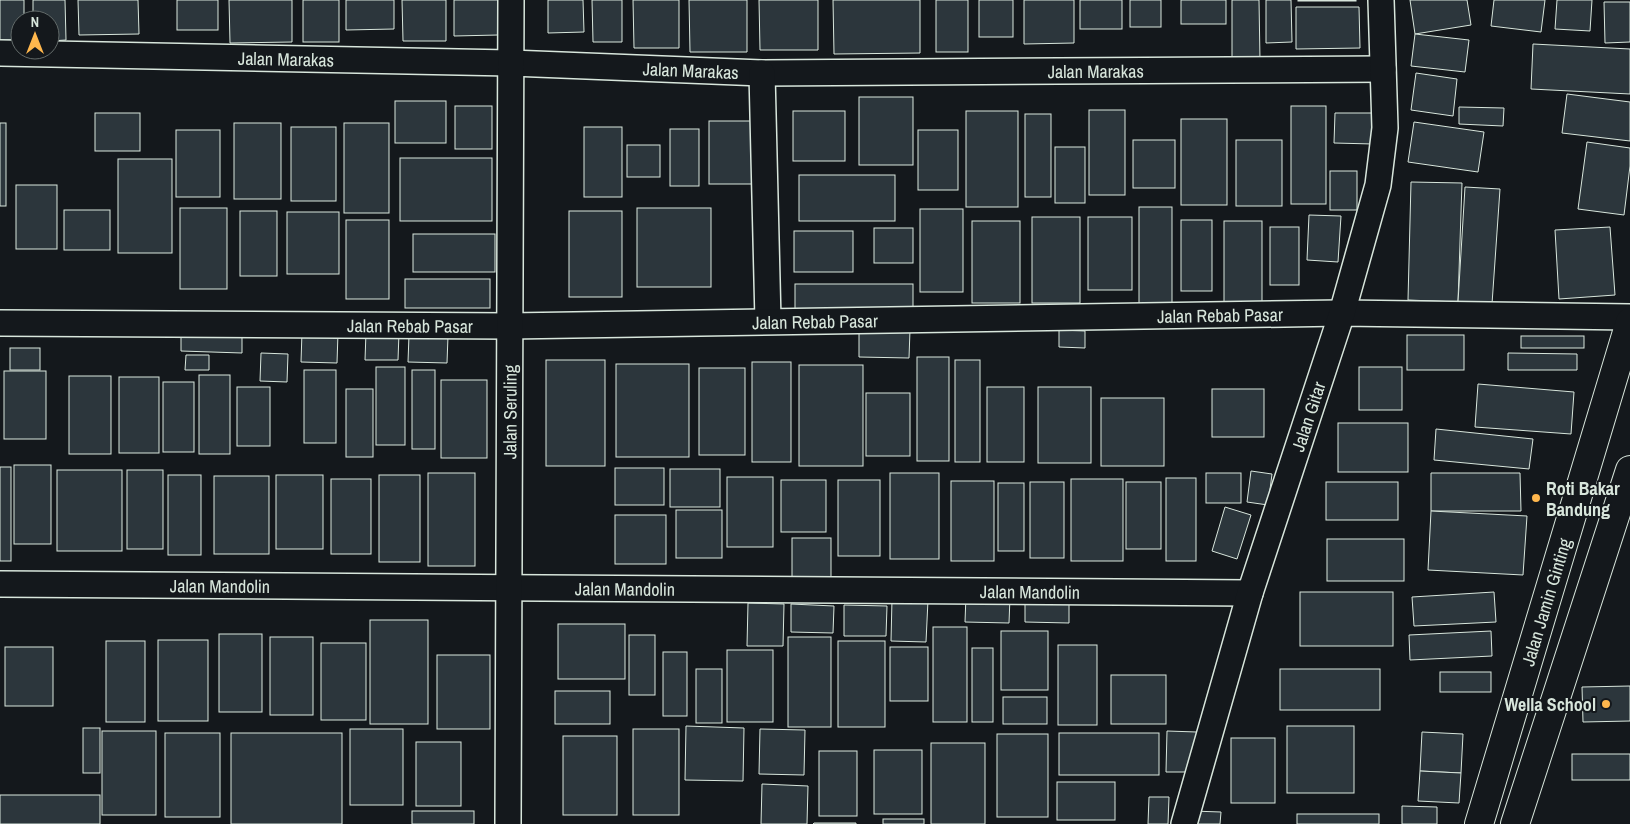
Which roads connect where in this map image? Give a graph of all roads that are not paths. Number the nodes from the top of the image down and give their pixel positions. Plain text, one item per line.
1 (511, 0) edge
2 (1381, 0) edge
3 (0, 54) edge
4 (511, 63) junction
5 (1383, 69) junction
6 (762, 73) junction
7 (1342, 313) junction
8 (1630, 317) edge
9 (768, 322) junction
10 (1630, 322) edge
11 (0, 323) edge
12 (510, 326) junction
13 (1630, 470) edge
14 (0, 584) edge
15 (509, 587) junction
16 (1250, 593) junction
17 (508, 824) edge
18 (1184, 824) edge
19 (1479, 824) edge
20 (1516, 824) edge

1 - 4 street, Jalan Seruling
2 - 5 street, Jalan Gitar
3 - 4 street, Jalan Marakas
4 - 6 street, Jalan Marakas
4 - 12 street, Jalan Seruling
5 - 6 street, Jalan Marakas
5 - 7 street, Jalan Gitar
6 - 9 street
7 - 8 street, Jalan Rebab Pasar
7 - 9 street, Jalan Rebab Pasar
7 - 16 street, Jalan Gitar
9 - 12 street, Jalan Rebab Pasar
10 - 19 main road, Jalan Jamin Ginting
11 - 12 street, Jalan Rebab Pasar
12 - 15 street, Jalan Seruling
13 - 20 main road
14 - 15 street, Jalan Mandolin
15 - 16 street, Jalan Mandolin
15 - 17 street, Jalan Seruling
16 - 18 street, Jalan Gitar

